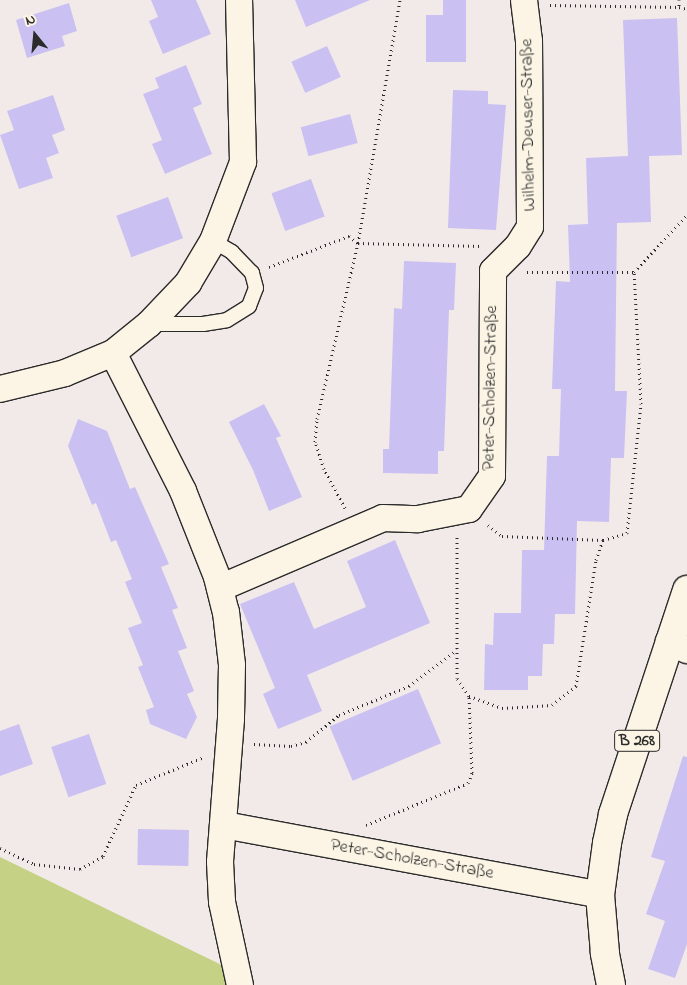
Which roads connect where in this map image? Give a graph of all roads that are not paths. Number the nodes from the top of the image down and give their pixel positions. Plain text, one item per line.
1 (239, 0) edge
2 (524, 2) edge
3 (214, 241) junction
4 (493, 271) joint
5 (149, 324) junction
6 (113, 353) junction
7 (0, 389) edge
8 (220, 588) junction
9 (687, 590) edge
10 (678, 646) edge
11 (224, 824) junction
12 (600, 895) junction
13 (240, 985) edge
14 (611, 985) edge

1 - 3 street
2 - 4 street, Wilhelm-Deuser-Straße
3 - 5 street
3 - 5 lane
4 - 8 street, Peter-Scholzen-Straße
5 - 6 street
6 - 7 street
6 - 8 street
8 - 11 street
9 - 10 main road, B 268
10 - 12 main road, B 268
11 - 12 street, Peter-Scholzen-Straße
11 - 13 street
12 - 14 main road, B 268

